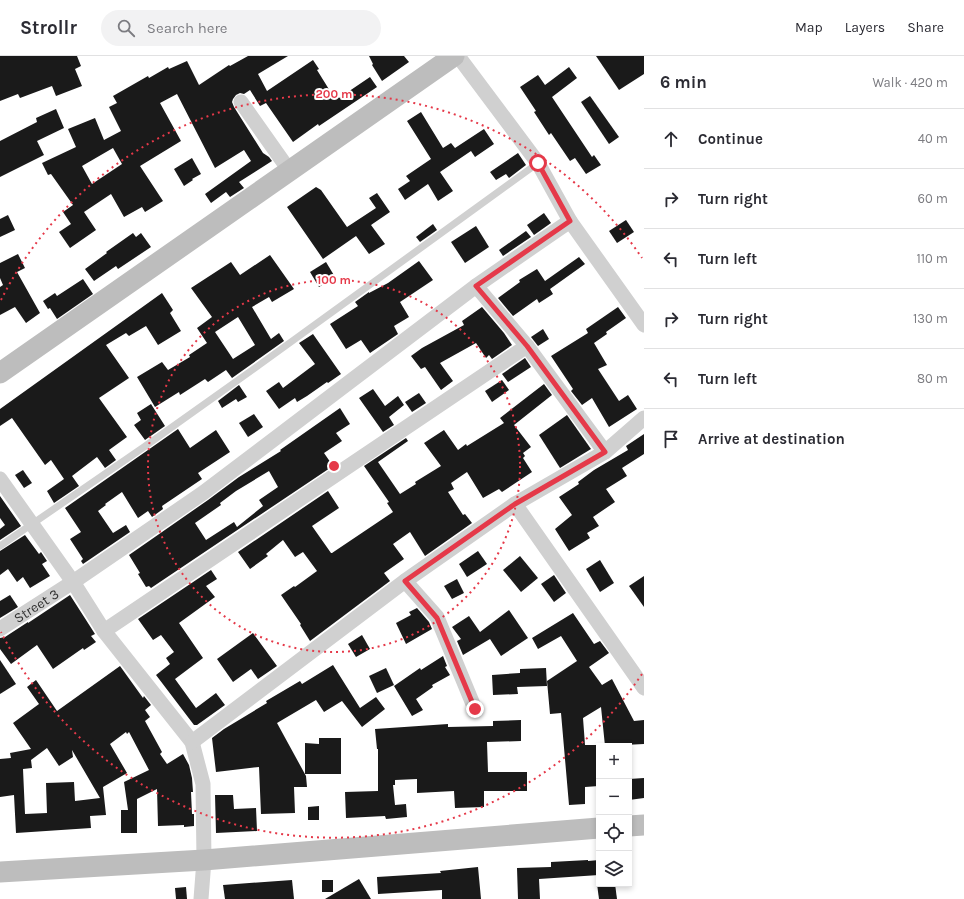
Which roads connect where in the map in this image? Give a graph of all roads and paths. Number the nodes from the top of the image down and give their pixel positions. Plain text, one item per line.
1 (448, 58) edge
2 (241, 102) dead end
3 (538, 163) junction
4 (289, 170) junction
5 (570, 221) junction
6 (476, 286) junction
7 (644, 325) edge
8 (527, 346) junction
9 (0, 373) edge
10 (644, 418) edge
11 (605, 452) junction
12 (0, 479) edge
13 (515, 504) junction
14 (32, 523) junction
15 (0, 546) edge
16 (405, 581) junction
17 (73, 582) junction
18 (0, 629) edge
19 (104, 630) junction
20 (644, 688) edge
21 (475, 709) dead end
22 (192, 742) junction
23 (644, 825) edge
24 (632, 826) edge
25 (596, 828) edge
26 (204, 860) junction
27 (0, 872) edge
28 (201, 899) edge

1 - 3 street
1 - 4 street
2 - 4 street
3 - 5 street
3 - 14 lane
4 - 9 street
5 - 6 street, Street 3
5 - 7 street
6 - 8 street
6 - 17 street, Street 3
8 - 11 street
8 - 19 street
10 - 11 street
11 - 13 street
12 - 14 street
13 - 16 street
13 - 20 street
14 - 15 lane
14 - 17 street
16 - 21 street
16 - 22 street
17 - 18 street, Street 3
17 - 19 street
19 - 22 street
22 - 26 street
23 - 24 street
25 - 26 street
26 - 27 street
26 - 28 street

